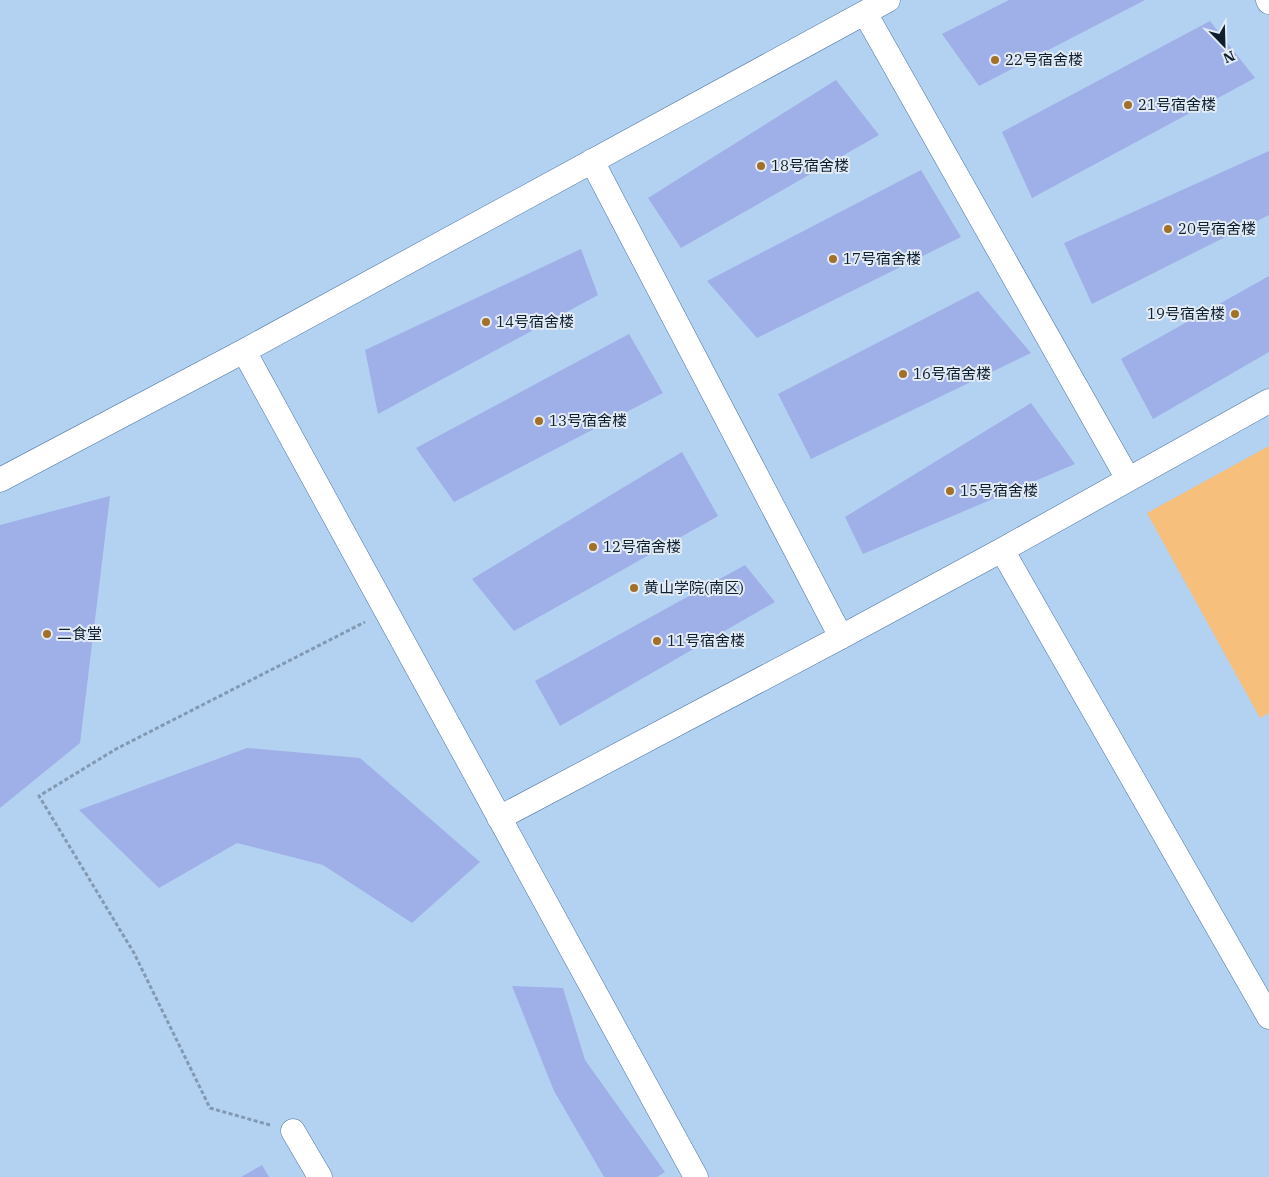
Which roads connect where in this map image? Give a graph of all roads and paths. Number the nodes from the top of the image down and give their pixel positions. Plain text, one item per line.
1 (888, 0) edge
2 (864, 13) junction
3 (592, 161) junction
4 (244, 351) junction
5 (1269, 401) edge
6 (1128, 479) junction
7 (0, 480) edge
8 (1002, 550) junction
9 (386, 611) junction
10 (841, 637) junction
11 (500, 818) junction
12 (1269, 1017) edge
13 (293, 1131) joint
14 (320, 1177) edge
15 (696, 1177) edge

1 - 2 street
2 - 3 street
2 - 6 street
3 - 4 street
3 - 10 street
4 - 7 street
4 - 9 street
5 - 6 street
6 - 8 street
8 - 10 street
8 - 12 street
9 - 11 street
9 - 13 path
10 - 11 street
11 - 15 street
13 - 14 street

